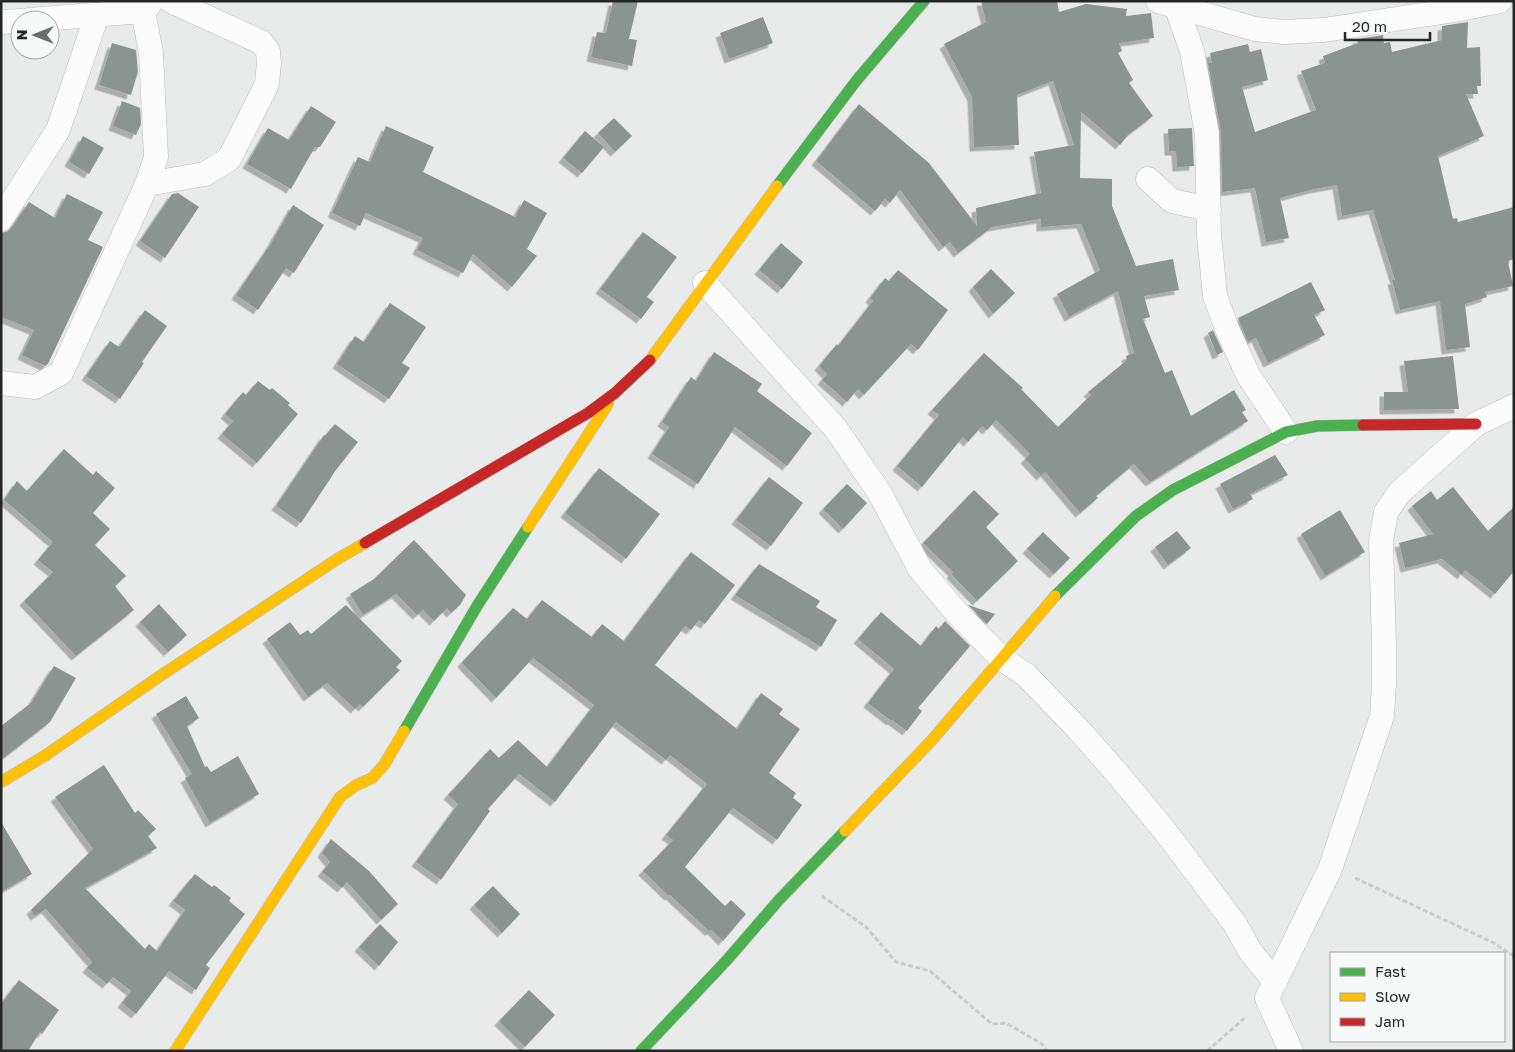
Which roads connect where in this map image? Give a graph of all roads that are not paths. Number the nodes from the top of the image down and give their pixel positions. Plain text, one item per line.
1 (171, 1) edge
2 (924, 1) edge
3 (1224, 1) edge
4 (1500, 1) edge
5 (1167, 4) edge
6 (148, 6) edge
7 (97, 15) junction
8 (60, 18) edge
9 (1242, 25) junction
10 (1148, 179) dead end
11 (147, 184) junction
12 (1209, 209) junction
13 (1, 219) edge
14 (705, 283) junction
15 (1, 383) edge
16 (615, 393) junction
17 (1514, 406) edge
18 (1476, 424) junction
19 (1286, 432) junction
20 (1001, 658) junction
21 (1, 782) edge
22 (1271, 990) junction
23 (175, 1051) edge
24 (641, 1051) edge
25 (1291, 1051) edge

1 - 11 street
2 - 14 street
3 - 9 street
4 - 9 street
5 - 9 street
5 - 12 street
6 - 7 street
6 - 11 street
7 - 8 street
7 - 13 street
10 - 12 street
11 - 15 street
12 - 19 street
14 - 16 street
14 - 20 street
16 - 21 street
16 - 23 street
17 - 18 street
18 - 19 street
18 - 22 street
19 - 20 street
20 - 22 street
20 - 24 street
22 - 25 street

